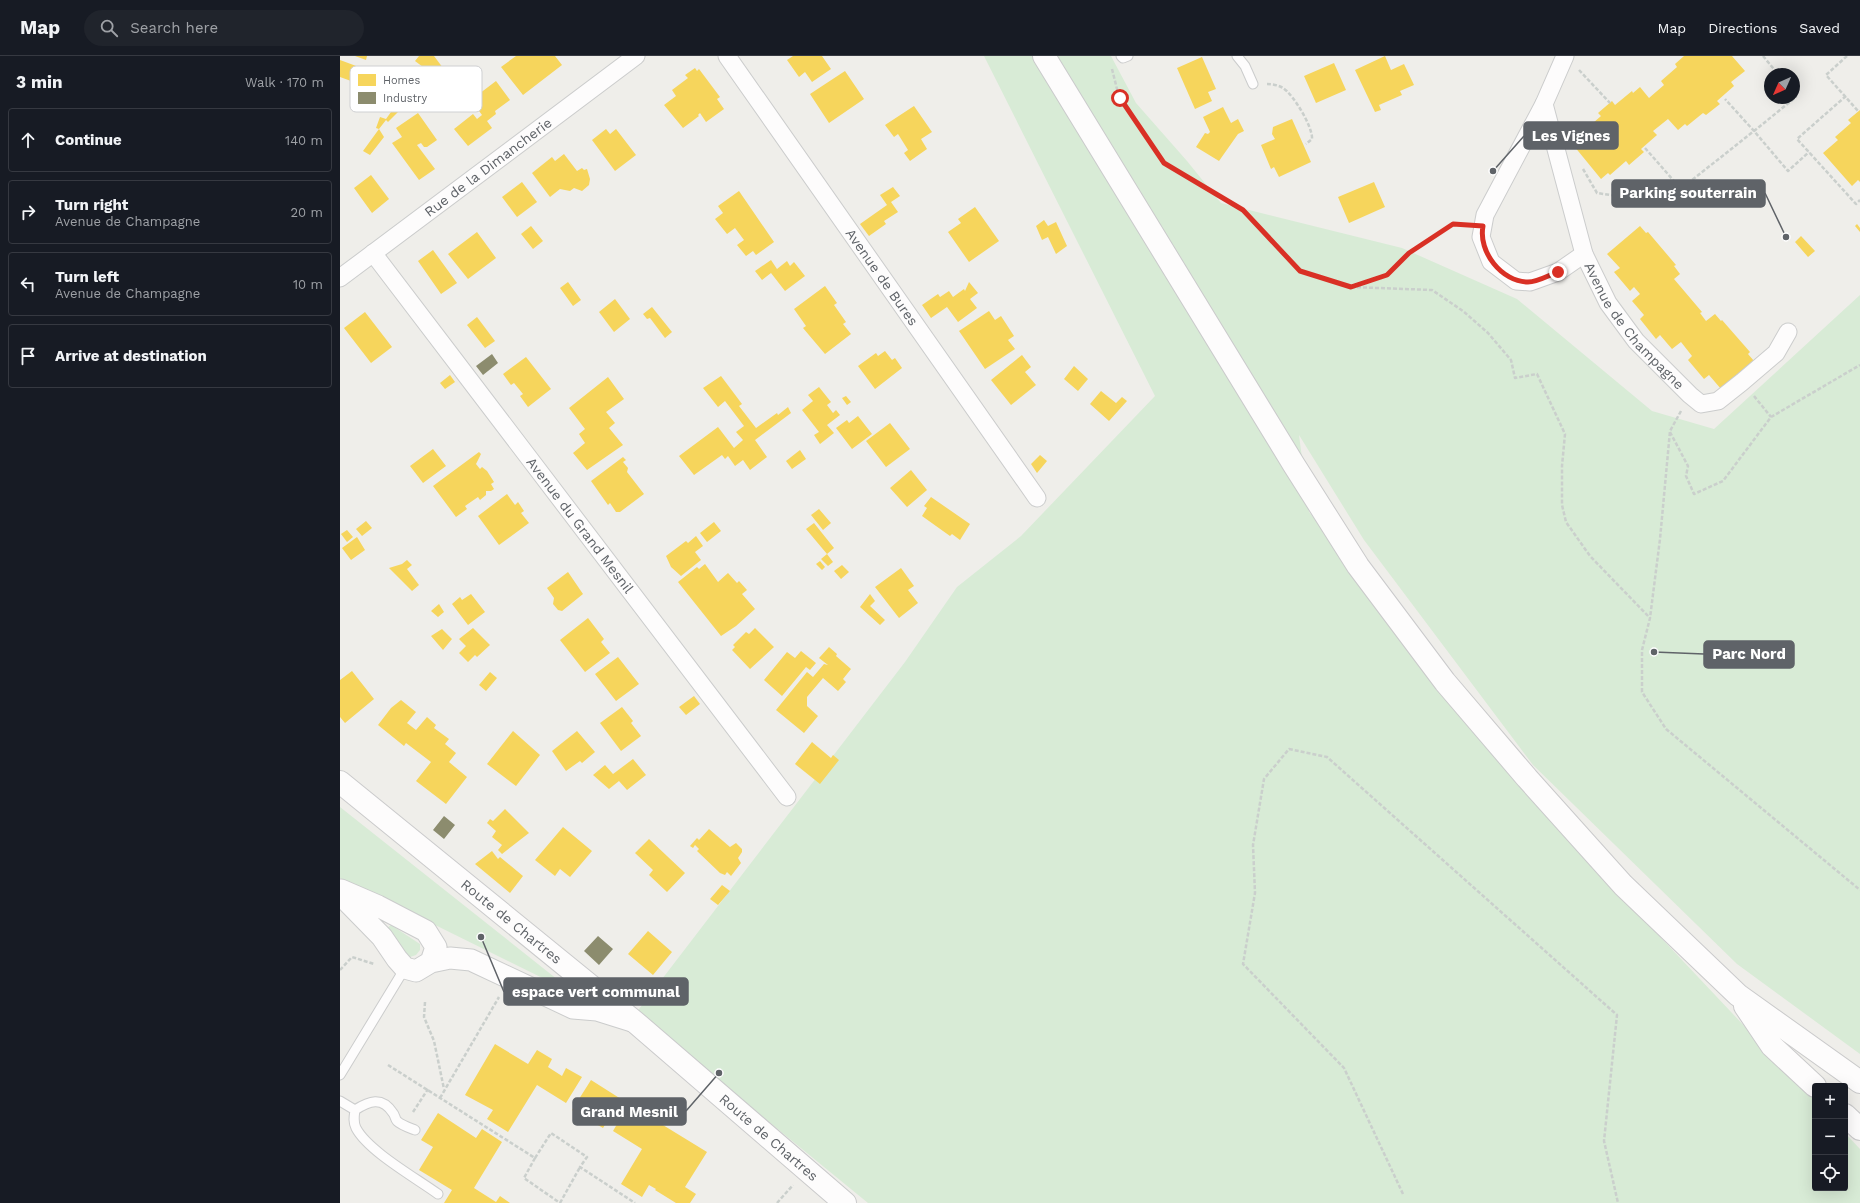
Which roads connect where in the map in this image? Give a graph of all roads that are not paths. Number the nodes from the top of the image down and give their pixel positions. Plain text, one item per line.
1 (636, 56) edge
2 (727, 56) edge
3 (1044, 56) edge
4 (1121, 56) edge
5 (1128, 56) edge
6 (1237, 56) edge
7 (1565, 56) edge
8 (1253, 84) road end
9 (1544, 104) junction
10 (373, 253) junction
11 (1584, 254) junction
12 (340, 278) edge
13 (1788, 332) dead end
14 (1037, 498) dead end
15 (340, 782) edge
16 (787, 797) dead end
17 (340, 889) edge
18 (340, 894) edge
19 (431, 962) junction
20 (405, 968) junction
21 (1738, 995) junction
22 (636, 1022) junction
23 (340, 1075) edge
24 (1860, 1082) edge
25 (1812, 1083) edge
26 (340, 1101) edge
27 (355, 1110) junction
28 (1848, 1118) edge
29 (1860, 1129) edge
30 (415, 1130) dead end
31 (438, 1194) dead end
32 (845, 1203) edge

1 - 10 street, Rue de la Dimancherie
2 - 14 street, Avenue de Bures
3 - 21 main road
4 - 5 lane
6 - 8 lane
7 - 9 street, Avenue de Champagne
9 - 11 street, Avenue de Champagne
9 - 11 street, Avenue de Champagne
10 - 12 street, Rue de la Dimancherie
10 - 16 street, Avenue du Grand Mesnil
11 - 13 street, Avenue de Champagne
15 - 22 main road, Route de Chartres
17 - 19 street
18 - 20 street
19 - 20 street
19 - 22 street
20 - 23 lane
21 - 24 main road
21 - 25 main road
22 - 32 main road, Route de Chartres
26 - 27 lane
27 - 30 lane
27 - 31 lane
28 - 29 main road

